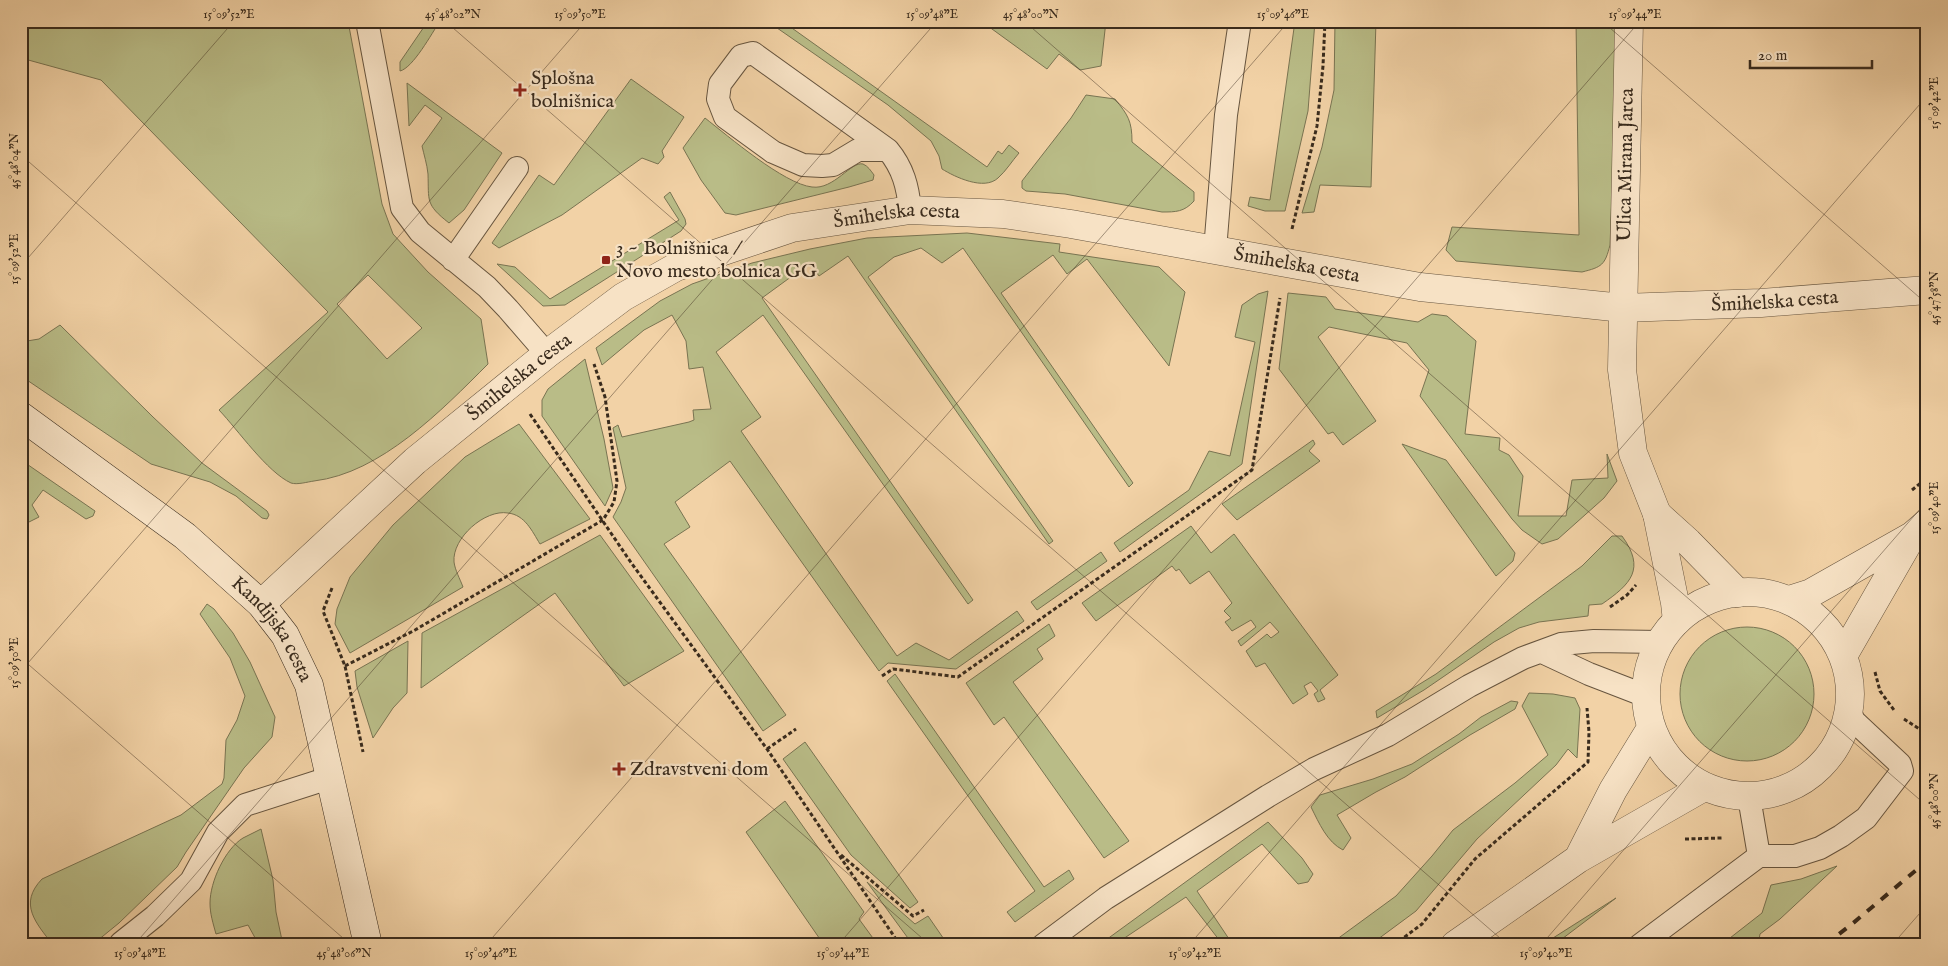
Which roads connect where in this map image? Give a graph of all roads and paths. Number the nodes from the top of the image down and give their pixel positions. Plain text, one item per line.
1 (367, 21) edge
2 (1240, 21) edge
3 (1325, 21) edge
4 (1629, 21) edge
5 (888, 150) junction
6 (517, 168) dead end
7 (910, 210) junction
8 (1290, 237) dead end
9 (1216, 250) junction
10 (453, 260) junction
11 (1282, 289) dead end
12 (1927, 290) edge
13 (1622, 308) junction
14 (547, 354) junction
15 (593, 360) dead end
16 (529, 414) dead end
17 (21, 416) edge
18 (1657, 514) junction
19 (602, 520) junction
20 (1919, 529) edge
21 (1640, 579) dead end
22 (1738, 593) junction
23 (1789, 600) junction
24 (261, 604) junction
25 (1606, 609) dead end
26 (1677, 621) junction
27 (1660, 642) junction
28 (1542, 652) junction
29 (1843, 656) junction
30 (345, 666) dead end
31 (1874, 668) dead end
32 (882, 676) dead end
33 (1646, 696) junction
34 (1587, 704) dead end
35 (1849, 710) junction
36 (1895, 712) dead end
37 (1901, 716) dead end
38 (1651, 728) junction
39 (796, 729) dead end
40 (1927, 734) edge
41 (767, 749) junction
42 (329, 778) junction
43 (1704, 787) junction
44 (1749, 797) junction
45 (837, 852) junction
46 (1760, 856) junction
47 (1578, 859) junction
48 (924, 910) dead end
49 (121, 944) dead end
50 (368, 945) edge
51 (900, 945) edge
52 (1043, 945) edge
53 (1394, 945) edge
54 (1455, 945) edge
55 (1640, 945) edge

1 - 10 lane
2 - 9 lane
3 - 8 path
4 - 13 street, Ulica Mirana Jarca
5 - 5 lane
5 - 7 lane
6 - 10 lane
7 - 9 street, Šmihelska cesta
7 - 14 street, Šmihelska cesta
9 - 13 street, Šmihelska cesta
10 - 14 lane
11 - 32 path
12 - 13 street, Šmihelska cesta
13 - 18 street
14 - 24 street, Šmihelska cesta
15 - 19 path
16 - 19 path
17 - 24 street, Kandijska cesta
18 - 22 street
18 - 26 street
19 - 30 path
19 - 41 path
20 - 23 street
20 - 29 street
21 - 25 path
22 - 23 street
22 - 26 street
23 - 29 street
24 - 42 street, Kandijska cesta
26 - 27 street
27 - 28 lane
27 - 33 street
28 - 33 lane
28 - 52 lane
29 - 35 street
31 - 36 path
33 - 38 street
34 - 53 path
35 - 44 street
35 - 46 lane
37 - 40 path
38 - 43 street
38 - 47 street
39 - 41 path
41 - 45 path
42 - 49 lane
42 - 50 street, Kandijska cesta
43 - 44 street
43 - 47 street
44 - 46 lane
45 - 48 path
45 - 51 path
46 - 55 lane
47 - 54 street

